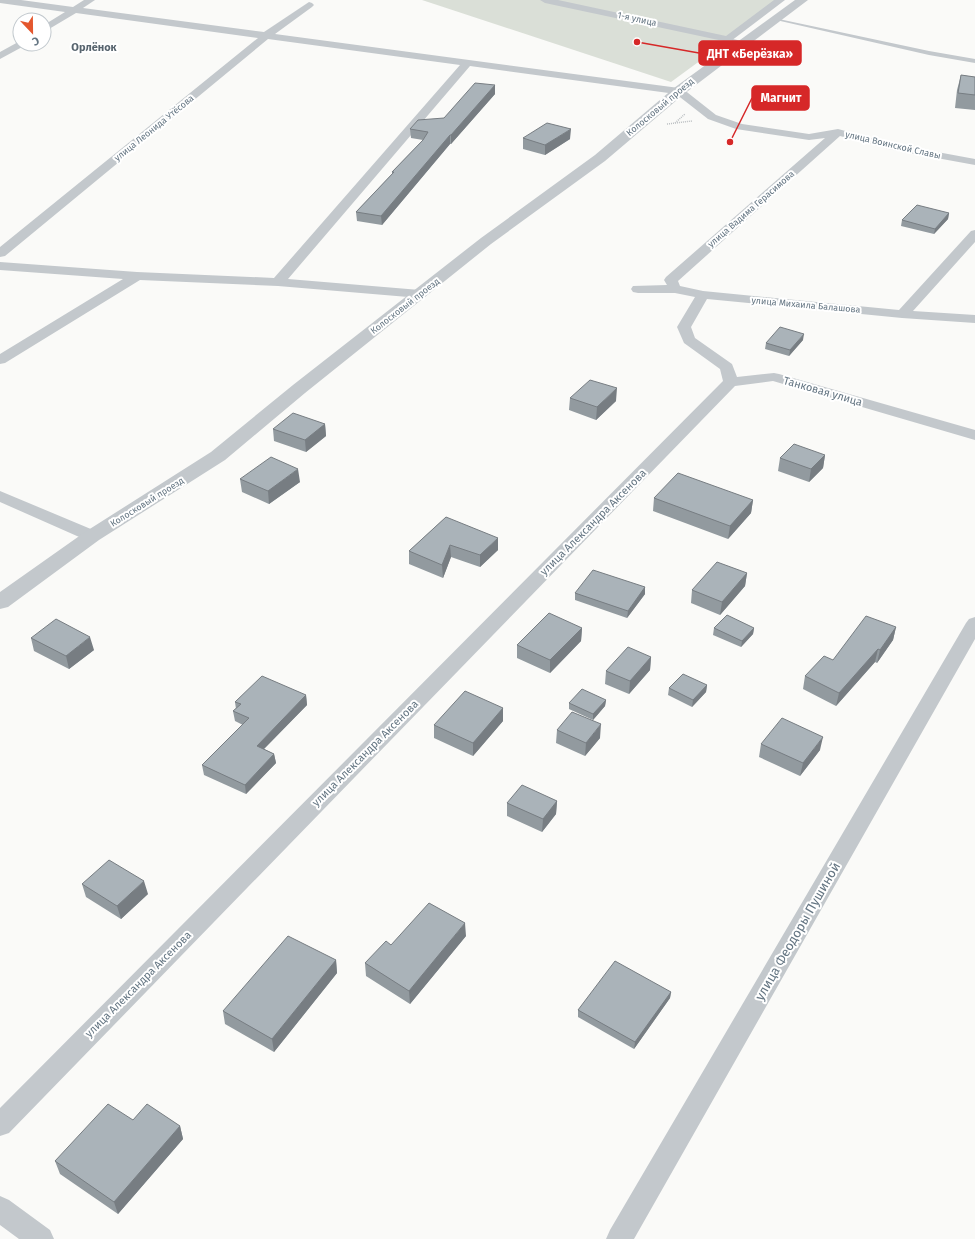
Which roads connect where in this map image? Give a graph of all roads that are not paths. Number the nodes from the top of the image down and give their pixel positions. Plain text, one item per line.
1 (0, 0) edge
2 (90, 0) edge
3 (545, 0) edge
4 (780, 0) edge
5 (802, 0) edge
6 (309, 5) dead end
7 (73, 10) junction
8 (776, 19) junction
9 (52, 24) edge
10 (267, 35) junction
11 (728, 39) junction
12 (745, 42) junction
13 (12, 49) edge
14 (0, 56) edge
15 (975, 61) edge
16 (468, 62) junction
17 (678, 91) junction
18 (838, 132) junction
19 (975, 162) edge
20 (975, 234) edge
21 (0, 253) edge
22 (0, 266) edge
23 (137, 276) junction
24 (278, 282) junction
25 (638, 289) dead end
26 (674, 289) junction
27 (420, 294) junction
28 (703, 295) junction
29 (902, 314) junction
30 (975, 319) edge
31 (0, 360) edge
32 (731, 382) junction
33 (975, 435) edge
34 (0, 496) edge
35 (92, 536) junction
36 (0, 602) edge
37 (975, 624) edge
38 (0, 1124) edge
39 (0, 1209) edge
40 (40, 1239) edge
41 (619, 1239) edge

1 - 7 street
2 - 7 street
3 - 11 street, 1-я улица
4 - 11 street
5 - 8 street, Колосковый проезд
6 - 10 street, улица Леонида Утёсова
7 - 9 street
7 - 10 street
8 - 12 street, Колосковый проезд
8 - 15 lane
10 - 16 street
10 - 21 street, улица Леонида Утёсова
11 - 12 lane
12 - 17 street, Колосковый проезд
13 - 14 street
16 - 17 street
16 - 24 street
17 - 18 street, улица Воинской Славы
17 - 27 street, Колосковый проезд
18 - 19 street, улица Воинской Славы
18 - 26 street, улица Вадима Герасимова
20 - 29 street
22 - 23 street
23 - 24 street
23 - 31 street
24 - 27 street
25 - 26 street, улица Михаила Балашова
26 - 28 street, улица Михаила Балашова
27 - 35 street, Колосковый проезд
28 - 29 street, улица Михаила Балашова
28 - 32 street
29 - 30 street, улица Михаила Балашова
32 - 33 street, Танковая улица
32 - 38 street, улица Александра Аксенова
34 - 35 street
35 - 36 street, Колосковый проезд
37 - 41 street, улица Феодоры Пушиной
39 - 40 street

